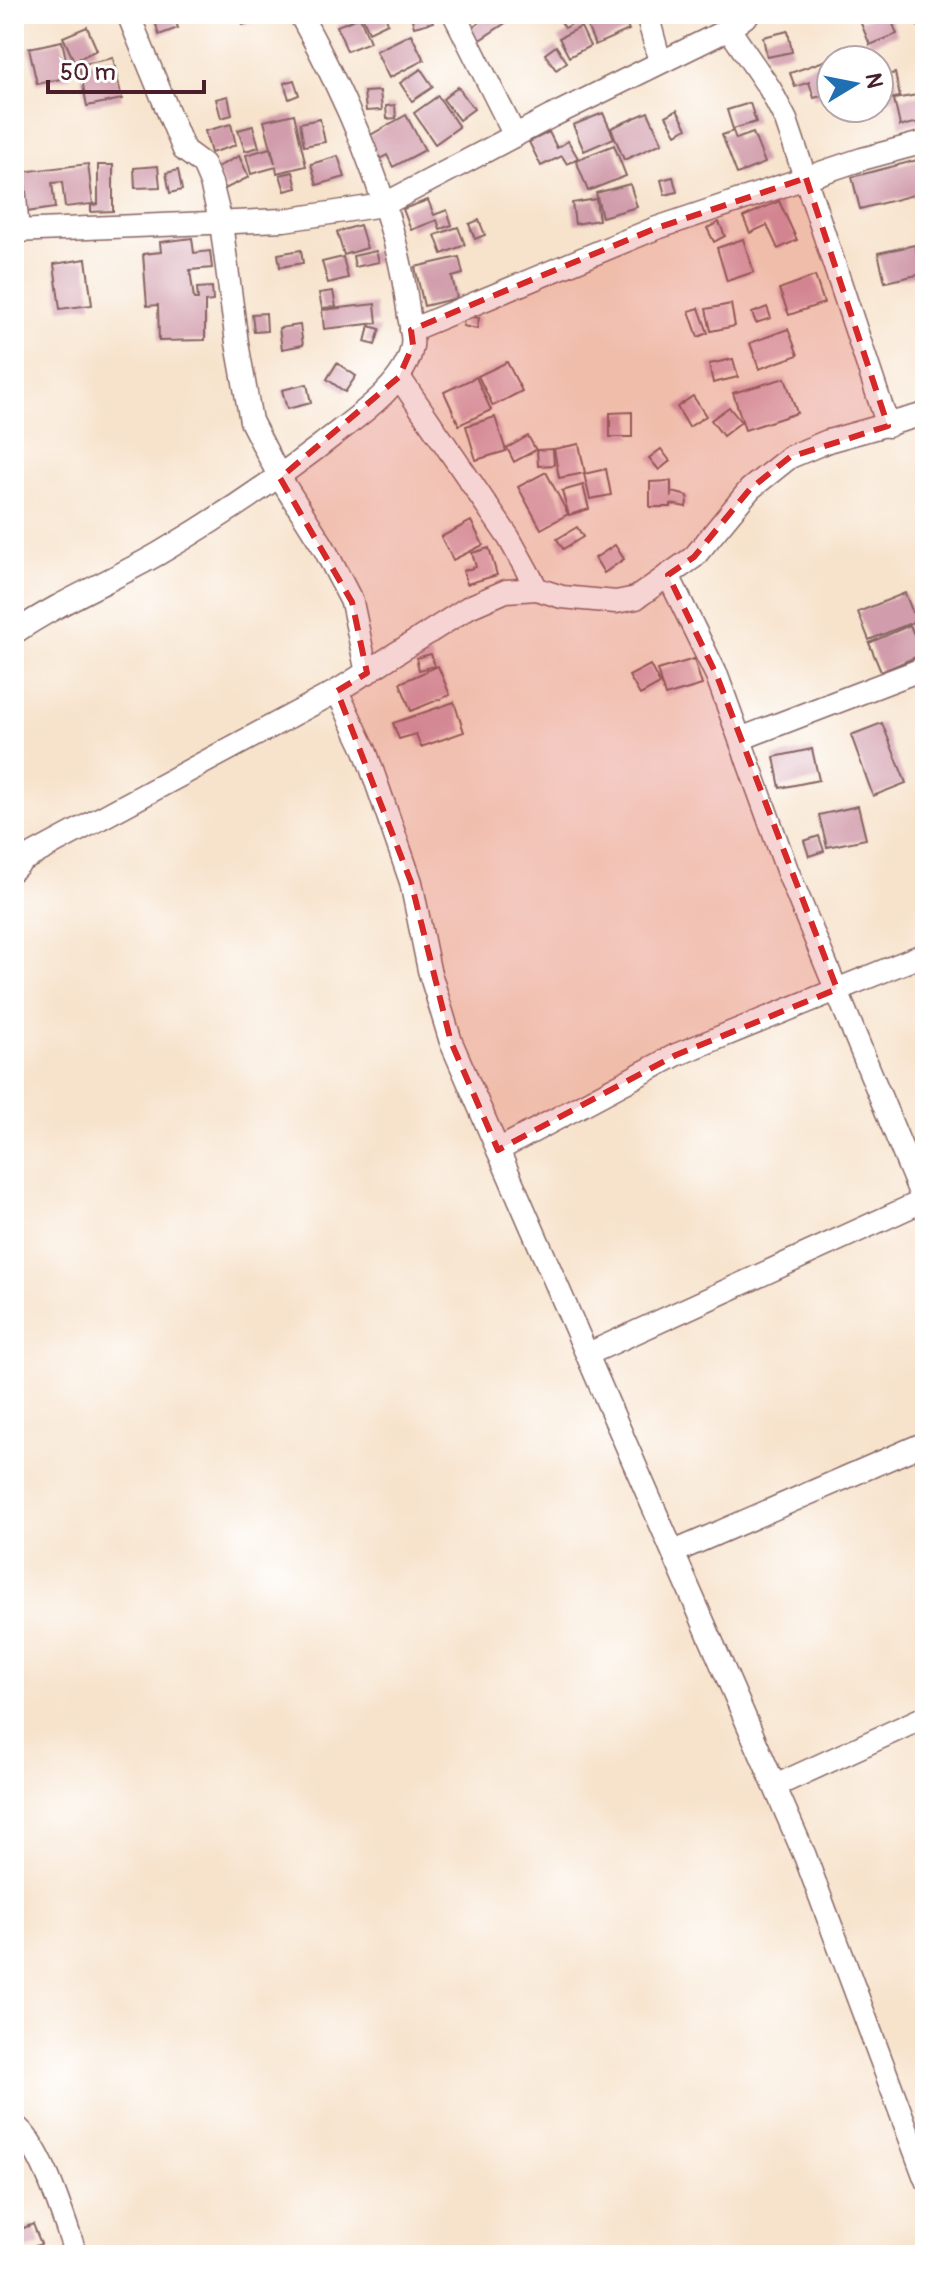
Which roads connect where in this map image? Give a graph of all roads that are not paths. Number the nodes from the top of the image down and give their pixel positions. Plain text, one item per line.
1 (128, 14) edge
2 (300, 14) edge
3 (454, 14) edge
4 (647, 14) edge
5 (749, 14) edge
6 (729, 29) junction
7 (660, 62) junction
8 (515, 136) junction
9 (925, 142) edge
10 (806, 178) junction
11 (14, 187) edge
12 (383, 205) junction
13 (221, 223) junction
14 (16, 230) edge
15 (411, 330) junction
16 (399, 377) junction
17 (925, 414) edge
18 (888, 426) junction
19 (280, 478) junction
20 (668, 575) junction
21 (537, 589) junction
22 (14, 633) edge
23 (925, 668) edge
24 (367, 673) junction
25 (337, 691) junction
26 (740, 739) junction
27 (14, 869) edge
28 (925, 954) edge
29 (837, 989) junction
30 (498, 1150) junction
31 (924, 1202) edge
32 (588, 1354) junction
33 (925, 1443) edge
34 (674, 1552) junction
35 (925, 1717) edge
36 (775, 1786) junction
37 (14, 2125) edge
38 (923, 2166) edge
39 (76, 2255) edge

1 - 13 street
2 - 12 street
3 - 8 street
4 - 7 street
5 - 6 street
6 - 7 street
6 - 10 street
7 - 8 street
8 - 12 street
9 - 10 street
10 - 15 street
10 - 18 street
11 - 14 street
12 - 13 street
12 - 15 street
13 - 14 street
13 - 19 street
15 - 16 street
16 - 19 street
16 - 21 street
17 - 18 street
18 - 20 street
19 - 22 street
19 - 24 street
20 - 21 street
20 - 26 street
21 - 24 street
23 - 26 street
24 - 25 street
25 - 27 street
25 - 30 street
26 - 29 street
28 - 29 street
29 - 30 street
29 - 31 street
30 - 32 street
31 - 32 street
32 - 34 street
33 - 34 street
34 - 36 street
35 - 36 street
36 - 38 street
37 - 39 street

